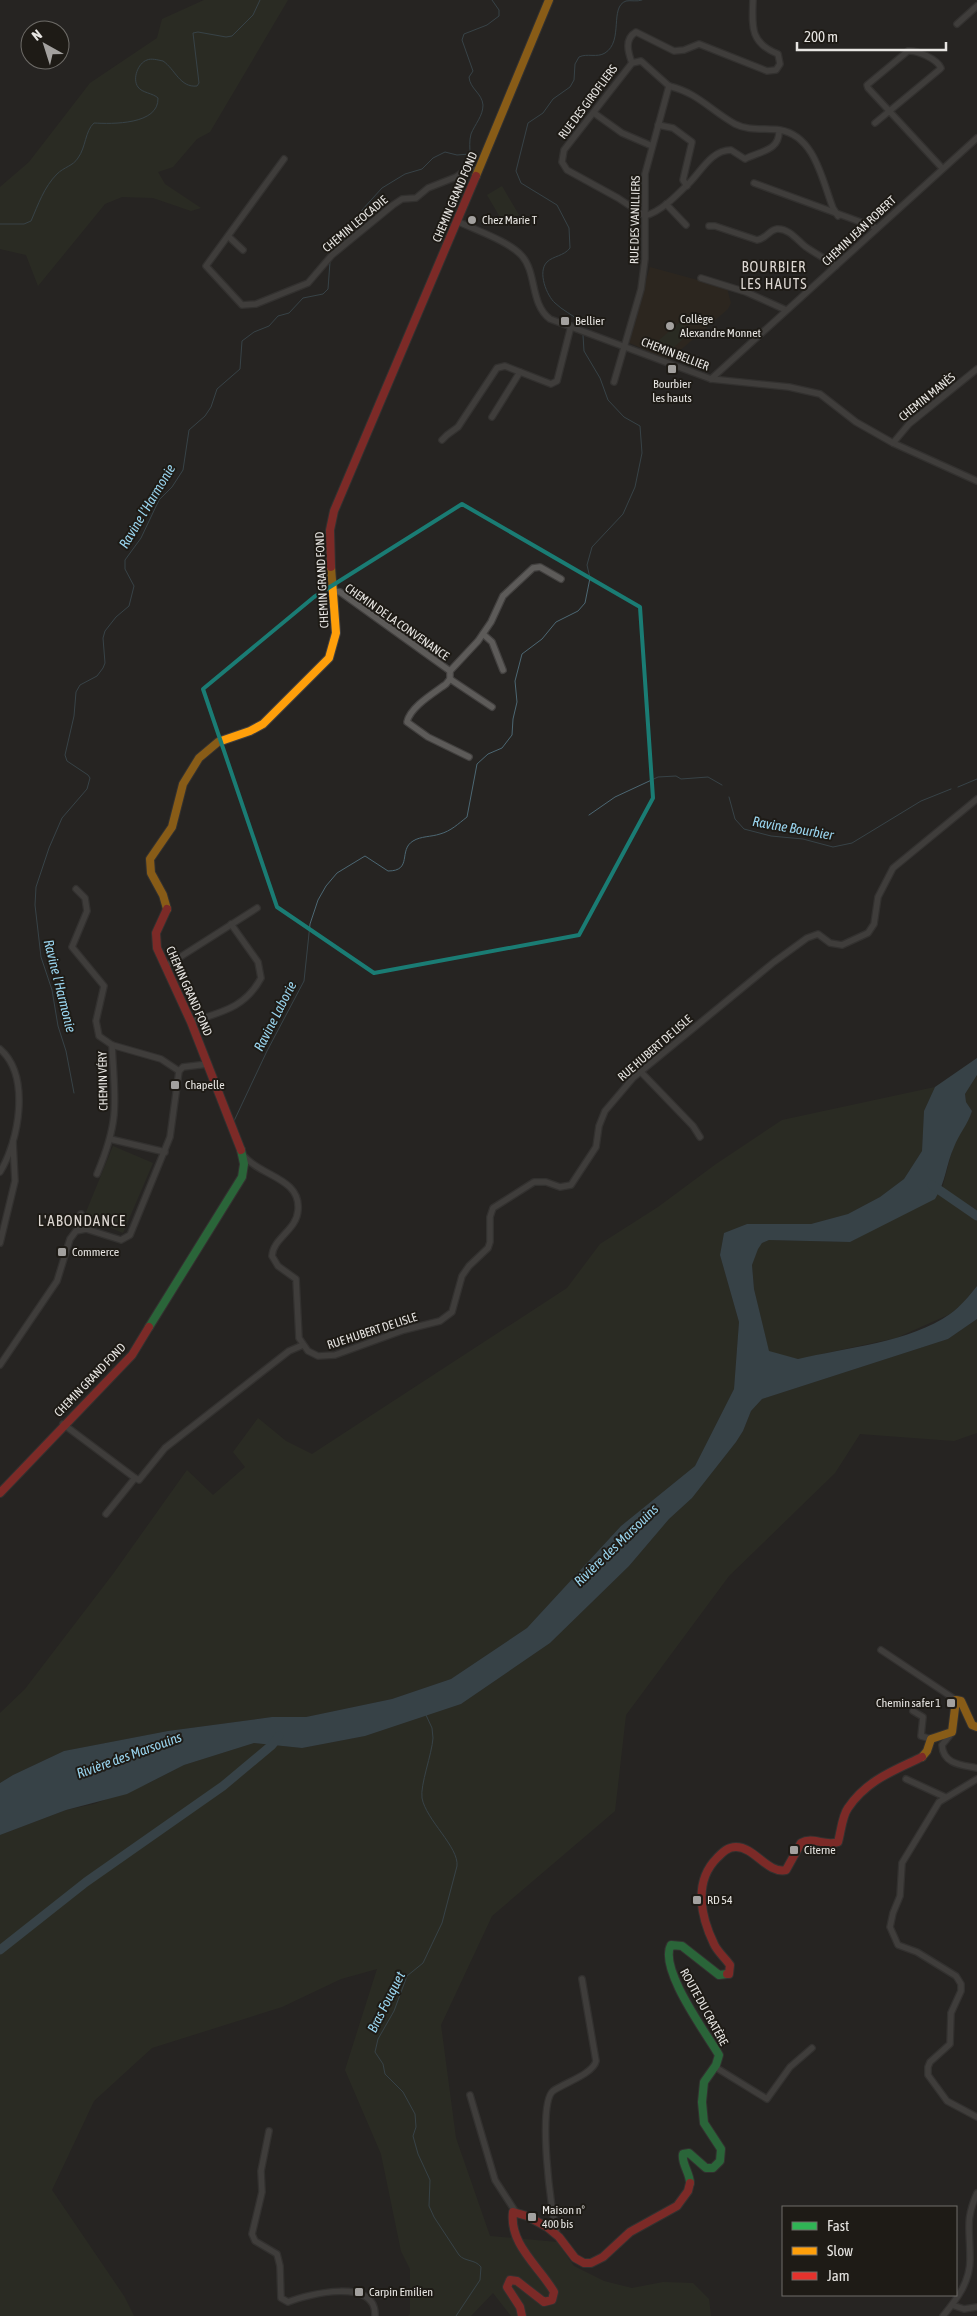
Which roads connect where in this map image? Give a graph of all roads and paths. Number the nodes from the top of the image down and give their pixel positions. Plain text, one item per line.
1 (549, 0) edge
2 (752, 0) edge
3 (977, 6) edge
4 (957, 24) dead end
5 (632, 63) junction
6 (669, 86) junction
7 (890, 112) junction
8 (594, 113) junction
9 (875, 123) dead end
10 (658, 124) junction
11 (779, 130) junction
12 (977, 138) edge
13 (652, 146) junction
14 (284, 159) dead end
15 (942, 168) junction
16 (479, 170) junction
17 (754, 183) dead end
18 (687, 186) junction
19 (666, 204) junction
20 (645, 216) junction
21 (838, 216) junction
22 (457, 221) junction
23 (686, 226) dead end
24 (709, 226) dead end
25 (877, 228) junction
26 (228, 237) junction
27 (244, 250) dead end
28 (836, 266) junction
29 (701, 278) dead end
30 (786, 310) junction
31 (571, 326) junction
32 (624, 346) junction
33 (977, 369) edge
34 (520, 372) junction
35 (711, 379) junction
36 (614, 382) dead end
37 (492, 417) dead end
38 (442, 440) dead end
39 (893, 443) junction
40 (977, 481) edge
41 (561, 579) dead end
42 (332, 591) junction
43 (483, 634) junction
44 (503, 670) dead end
45 (450, 671) junction
46 (450, 679) junction
47 (492, 708) dead end
48 (469, 757) dead end
49 (977, 799) edge
50 (76, 889) dead end
51 (256, 908) dead end
52 (231, 924) junction
53 (166, 966) junction
54 (191, 1022) junction
55 (112, 1045) junction
56 (0, 1049) edge
57 (208, 1064) junction
58 (179, 1071) junction
59 (640, 1071) junction
60 (700, 1136) dead end
61 (110, 1139) junction
62 (12, 1140) junction
63 (165, 1152) junction
64 (243, 1156) junction
65 (0, 1172) edge
66 (98, 1174) dead end
67 (81, 1214) dead end
68 (80, 1229) junction
69 (0, 1242) edge
70 (303, 1345) junction
71 (0, 1366) edge
72 (63, 1424) junction
73 (135, 1478) junction
74 (0, 1492) edge
75 (106, 1514) dead end
76 (880, 1650) dead end
77 (956, 1700) junction
78 (913, 1711) dead end
79 (977, 1728) edge
80 (952, 1732) junction
81 (931, 1739) junction
82 (977, 1768) edge
83 (906, 1779) dead end
84 (977, 1779) edge
85 (945, 1797) junction
86 (582, 1979) dead end
87 (812, 2048) dead end
88 (716, 2067) junction
89 (470, 2095) dead end
90 (977, 2117) edge
91 (269, 2131) dead end
92 (977, 2193) edge
93 (515, 2211) junction
94 (557, 2235) junction
95 (952, 2304) junction
96 (977, 2307) edge
97 (375, 2316) edge
98 (522, 2316) edge
99 (943, 2316) edge

1 - 16 street, CHEMIN GRAND FOND
2 - 5 street
3 - 4 street
5 - 6 street, RUE DES GIROFLIERS
5 - 8 street, RUE DES GIROFLIERS
6 - 10 street, RUE DES VANILLIERS
6 - 11 street
7 - 7 street
7 - 9 street
7 - 15 street
8 - 13 street
8 - 20 street, RUE DES GIROFLIERS
10 - 13 street, RUE DES VANILLIERS
10 - 18 street
11 - 18 street
11 - 21 street
12 - 15 street, CHEMIN JEAN ROBERT
13 - 20 street, RUE DES VANILLIERS
14 - 26 street
15 - 25 street, CHEMIN JEAN ROBERT
16 - 22 street, CHEMIN GRAND FOND
16 - 26 street, CHEMIN LEOCADIE
17 - 21 street
18 - 19 street
19 - 20 street
19 - 23 street
20 - 32 street, RUE DES VANILLIERS
21 - 25 street
22 - 31 street, CHEMIN BELLIER
22 - 42 street, CHEMIN GRAND FOND
24 - 28 street
25 - 28 street, CHEMIN JEAN ROBERT
26 - 27 street
28 - 30 street, CHEMIN JEAN ROBERT
29 - 30 street
30 - 35 street, CHEMIN JEAN ROBERT
31 - 32 street, CHEMIN BELLIER
31 - 34 street
32 - 35 street, CHEMIN BELLIER
32 - 36 street, RUE DES VANILLIERS
33 - 39 street, CHEMIN MANÈS
34 - 37 street
34 - 38 street
35 - 39 street, CHEMIN BELLIER
39 - 40 street, CHEMIN BELLIER
41 - 43 street, CHEMIN DE LA CONVENANCE
42 - 45 street, CHEMIN DE LA CONVENANCE
42 - 53 street, CHEMIN GRAND FOND
43 - 44 street
43 - 45 street, CHEMIN DE LA CONVENANCE
45 - 46 street, CHEMIN DE LA CONVENANCE
46 - 47 street
46 - 48 street, CHEMIN DE LA CONVENANCE
49 - 59 street, RUE HUBERT DE LISLE
50 - 55 street
51 - 52 street
52 - 53 street
52 - 54 street
53 - 54 street, CHEMIN GRAND FOND
54 - 57 street, CHEMIN GRAND FOND
55 - 58 street
55 - 61 street, CHEMIN VÉRY
56 - 62 street
57 - 58 street
57 - 64 street, CHEMIN GRAND FOND
58 - 63 street
59 - 60 street
59 - 70 street, RUE HUBERT DE LISLE
61 - 63 street
61 - 66 street, CHEMIN VÉRY
62 - 65 street
62 - 69 street
63 - 68 street
64 - 70 street
64 - 72 street, CHEMIN GRAND FOND
67 - 68 street
68 - 71 street
70 - 73 street
72 - 73 street
72 - 74 street, CHEMIN GRAND FOND
73 - 75 street
76 - 77 street
77 - 79 street
77 - 80 street
78 - 81 street
80 - 81 street
80 - 82 street
81 - 88 street, ROUTE DU CRATÈRE
83 - 85 street
84 - 85 street
85 - 90 street
86 - 94 street
87 - 88 street
88 - 94 street
89 - 93 street
91 - 97 street
92 - 95 street
93 - 94 street
93 - 98 street
95 - 96 street
95 - 99 street

